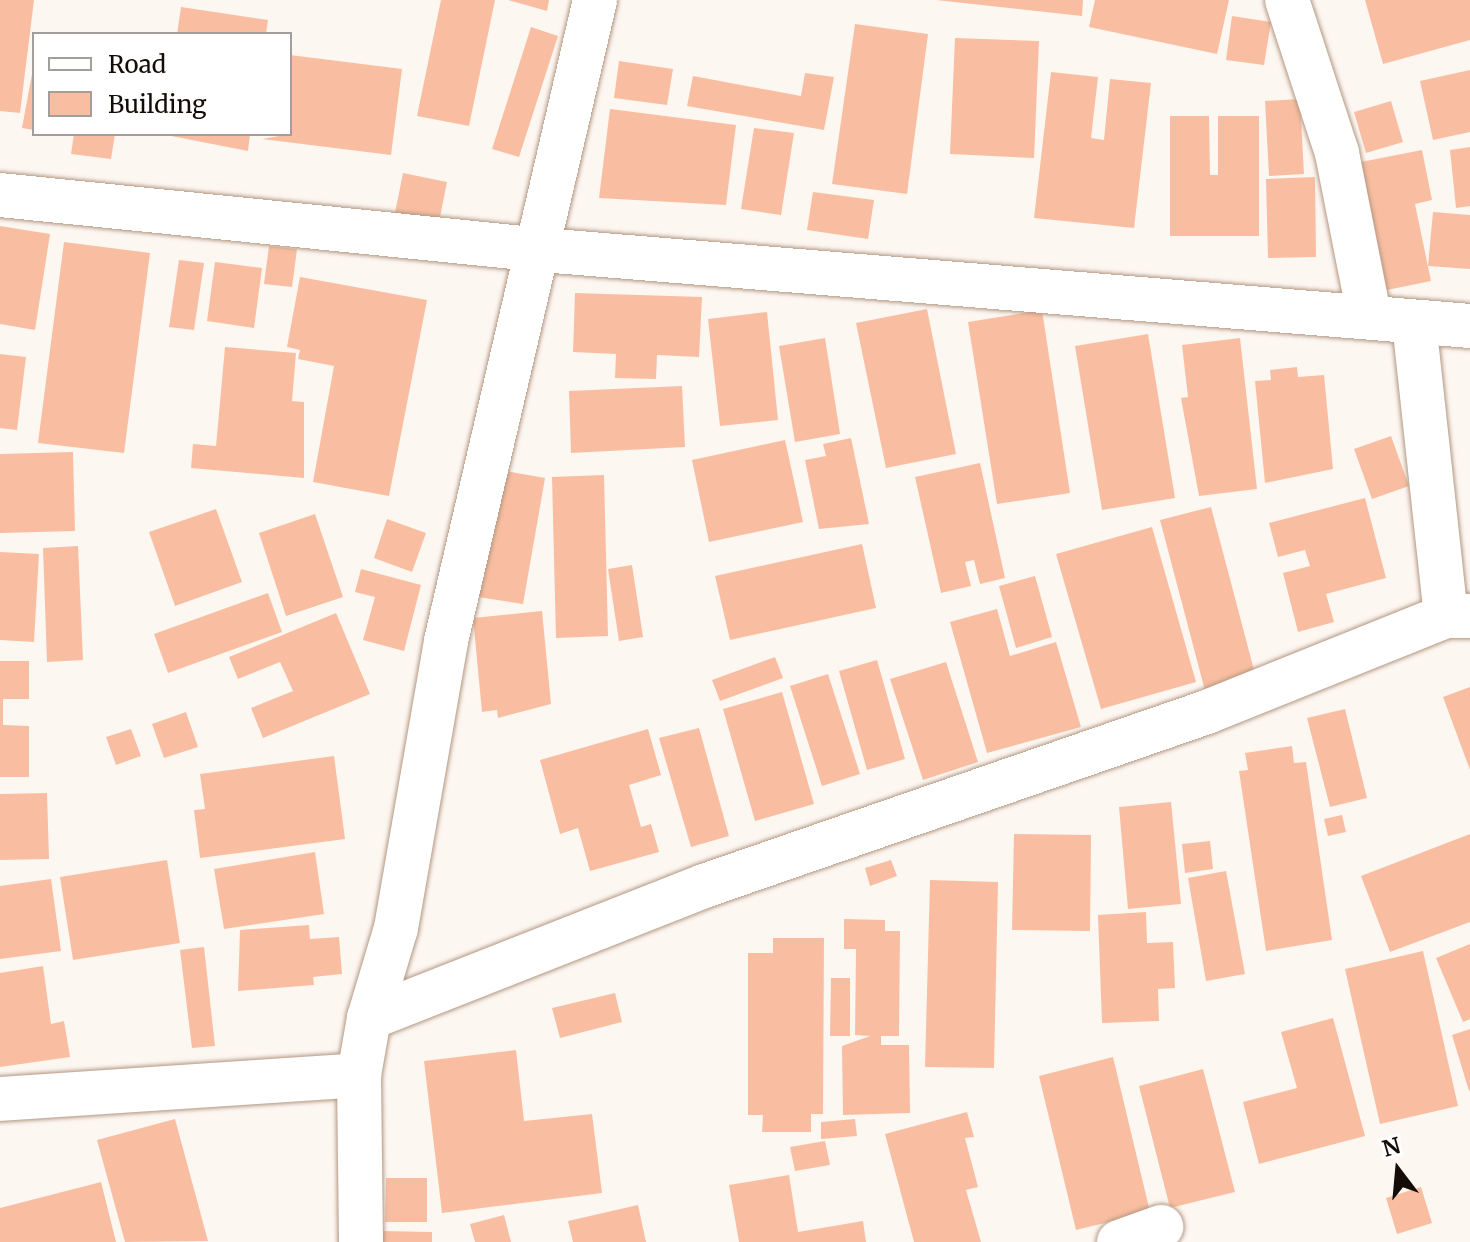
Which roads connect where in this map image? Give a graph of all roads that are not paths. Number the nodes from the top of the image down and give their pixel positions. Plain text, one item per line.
1 (595, 0) edge
2 (1287, 0) edge
3 (0, 195) edge
4 (542, 250) junction
5 (1369, 315) junction
6 (1414, 322) junction
7 (1470, 326) edge
8 (1458, 616) edge
9 (369, 1018) junction
10 (359, 1075) junction
11 (0, 1099) edge
12 (1161, 1227) dead end
13 (361, 1242) edge
14 (1119, 1242) edge

1 - 4 street
2 - 5 street
3 - 4 street
4 - 5 street
4 - 9 street
5 - 6 street
6 - 7 street
6 - 8 street
8 - 9 street
9 - 10 street
10 - 11 street
10 - 13 street
12 - 14 street

